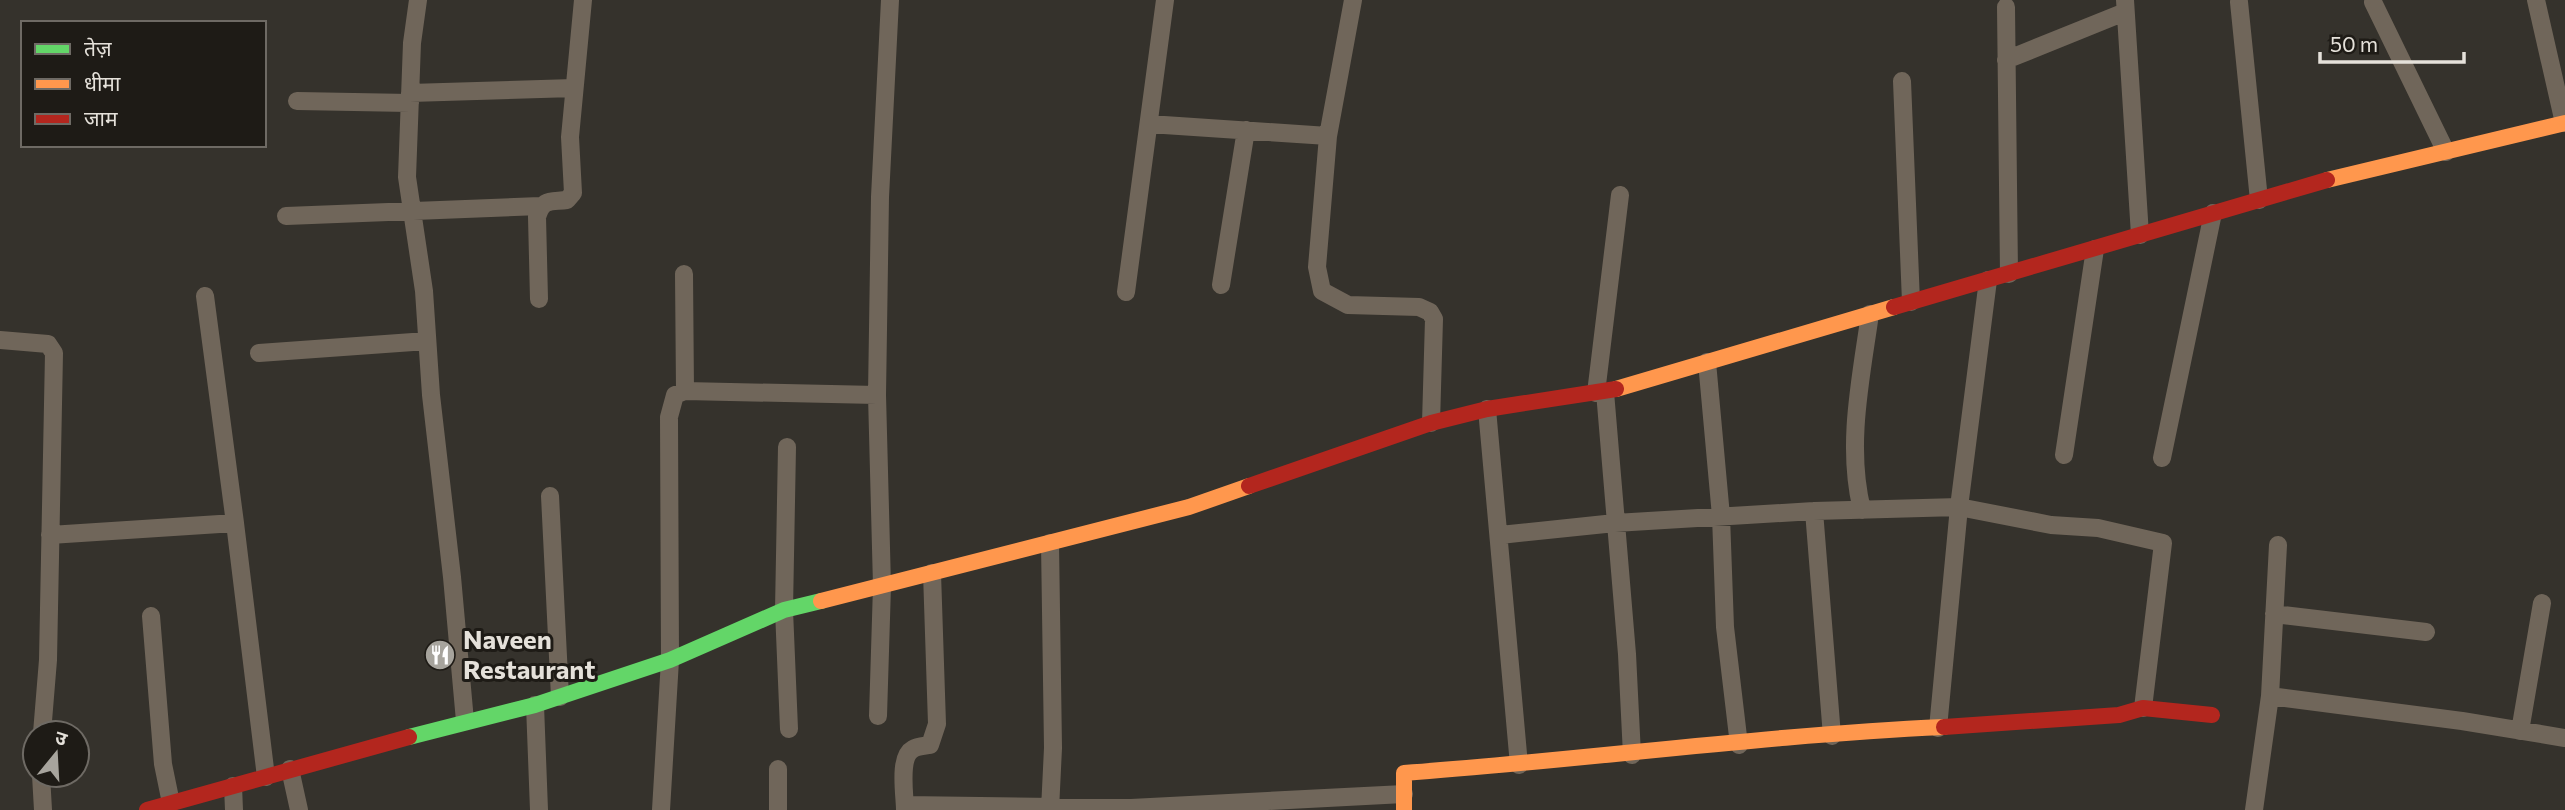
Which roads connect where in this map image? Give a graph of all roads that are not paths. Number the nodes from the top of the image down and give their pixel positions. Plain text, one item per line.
1 (418, 0) edge
2 (583, 0) edge
3 (890, 0) edge
4 (1165, 0) edge
5 (1353, 0) edge
6 (2536, 0) edge
7 (2239, 2) dead end
8 (2373, 2) dead end
9 (2125, 6) edge
10 (2006, 7) dead end
11 (2006, 60) junction
12 (1902, 81) dead end
13 (574, 88) junction
14 (410, 98) junction
15 (297, 101) dead end
16 (2565, 123) edge
17 (1149, 124) junction
18 (1246, 130) junction
19 (1328, 136) junction
20 (2446, 152) junction
21 (1620, 195) dead end
22 (2259, 200) junction
23 (540, 206) junction
24 (412, 211) junction
25 (2213, 214) junction
26 (286, 216) dead end
27 (2140, 235) junction
28 (2095, 249) junction
29 (684, 274) dead end
30 (2009, 274) junction
31 (1988, 280) junction
32 (1221, 285) dead end
33 (1126, 292) dead end
34 (205, 296) dead end
35 (539, 299) dead end
36 (1911, 302) junction
37 (1870, 314) junction
38 (0, 340) edge
39 (427, 341) junction
40 (259, 353) dead end
41 (1707, 362) junction
42 (685, 391) junction
43 (1601, 393) junction
44 (877, 395) junction
45 (1487, 409) junction
46 (1431, 423) junction
47 (787, 447) dead end
48 (2064, 455) dead end
49 (2162, 458) dead end
50 (550, 496) dead end
51 (1959, 507) junction
52 (1862, 510) junction
53 (1814, 511) junction
54 (1721, 516) junction
55 (235, 523) junction
56 (1615, 523) junction
57 (50, 535) junction
58 (1500, 535) junction
59 (1050, 543) junction
60 (2278, 545) dead end
61 (932, 573) junction
62 (882, 586) junction
63 (2542, 603) dead end
64 (783, 610) junction
65 (2274, 614) junction
66 (151, 615) dead end
67 (2426, 632) dead end
68 (670, 660) junction
69 (2270, 696) junction
70 (560, 697) junction
71 (535, 705) junction
72 (2143, 708) junction
73 (2212, 715) dead end
74 (878, 716) dead end
75 (43, 719) edge
76 (465, 721) junction
77 (1938, 728) junction
78 (789, 729) dead end
79 (2520, 731) junction
80 (1832, 736) junction
81 (2565, 738) edge
82 (1739, 745) junction
83 (1632, 755) junction
84 (1519, 765) junction
85 (290, 769) junction
86 (778, 769) dead end
87 (266, 776) junction
88 (233, 786) junction
89 (42, 789) edge
90 (1404, 802) edge
91 (171, 803) junction
92 (905, 808) edge
93 (43, 810) edge
94 (147, 810) edge
95 (234, 810) edge
96 (299, 810) edge
97 (539, 810) edge
98 (661, 810) edge
99 (778, 810) edge
100 (1050, 810) edge
101 (2253, 810) edge

1 - 14 street
2 - 13 street
3 - 44 street
4 - 17 street
5 - 19 street
6 - 16 street
7 - 22 street
8 - 20 street
9 - 11 street
9 - 27 street
10 - 11 street
11 - 30 street
12 - 36 street
13 - 14 street
13 - 23 street
14 - 15 street
14 - 24 street
16 - 20 street
17 - 18 street
17 - 33 street
18 - 19 street
18 - 32 street
19 - 46 street
20 - 22 street
21 - 43 street
22 - 25 street
23 - 24 street
23 - 35 street
24 - 26 street
24 - 39 street
25 - 27 street
25 - 49 street
27 - 28 street
28 - 30 street
28 - 48 street
29 - 42 street
30 - 31 street
31 - 36 street
31 - 51 street
34 - 55 street
36 - 37 street
37 - 41 street
37 - 52 street
38 - 57 street
39 - 40 street
39 - 76 street
41 - 43 street
41 - 54 street
42 - 44 street
42 - 68 street
43 - 45 street
43 - 56 street
44 - 62 street
45 - 46 street
45 - 58 street
46 - 59 street
47 - 64 street
50 - 70 street
51 - 52 street
51 - 72 street
51 - 77 street
52 - 53 street
53 - 54 street
53 - 80 street
54 - 56 street
54 - 82 street
55 - 57 street
55 - 87 street
56 - 58 street
56 - 83 street
57 - 75 street
58 - 84 street
59 - 61 street
59 - 100 street
60 - 65 street
61 - 62 street
61 - 92 street
62 - 64 street
62 - 74 street
63 - 79 street
64 - 68 street
64 - 78 street
65 - 67 street
65 - 69 street
66 - 91 street
68 - 70 street
68 - 98 street
69 - 79 street
69 - 101 street
70 - 71 street
71 - 76 street
71 - 97 street
72 - 73 street
72 - 77 street
76 - 85 street
77 - 80 street
79 - 81 street
80 - 82 street
82 - 83 street
83 - 84 street
84 - 90 street
85 - 87 street
85 - 96 street
86 - 99 street
87 - 88 street
88 - 91 street
88 - 95 street
89 - 93 street
90 - 100 street
91 - 94 street
92 - 100 street

